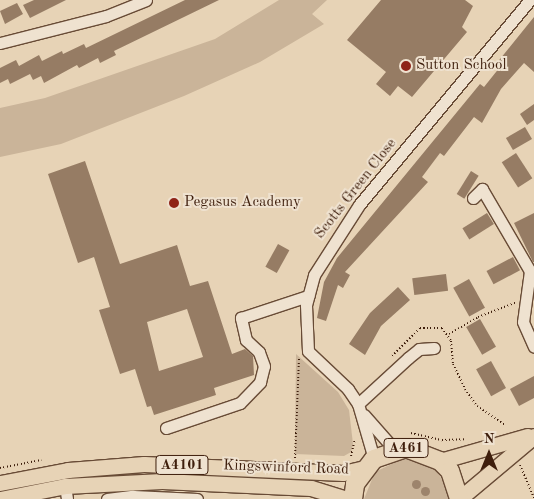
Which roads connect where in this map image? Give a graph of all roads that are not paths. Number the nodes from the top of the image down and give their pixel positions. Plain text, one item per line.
1 (146, 0) edge
2 (530, 0) edge
3 (0, 43) edge
4 (473, 198) dead end
5 (308, 296) junction
6 (534, 347) edge
7 (434, 348) dead end
8 (361, 409) junction
9 (166, 428) dead end
10 (534, 435) edge
11 (394, 450) junction
12 (440, 461) junction
13 (369, 464) junction
14 (0, 483) edge
15 (223, 483) junction
16 (66, 492) edge
17 (174, 497) junction
18 (0, 498) edge
19 (107, 499) edge
20 (197, 499) edge
21 (347, 499) edge
22 (353, 499) edge
23 (459, 499) edge

1 - 3 street
2 - 5 street, Scotts Green Close
4 - 6 street
5 - 8 street, Scotts Green Close
5 - 9 street
7 - 8 street
8 - 11 street, Scotts Green Close
8 - 13 street, Scotts Green Close
10 - 12 main road
10 - 23 main road
11 - 12 highway, A461
11 - 13 highway, A461
12 - 23 highway, A461
13 - 14 main road, Kingswinford Road / A4101
13 - 22 highway, A461
15 - 16 main road, Kingswinford Road / A4101
15 - 17 street, Kingswinford Road
15 - 21 main road, Kingswinford Road / A4101
16 - 18 main road, Kingswinford Road / A4101
17 - 19 street, Kingswinford Road
17 - 20 street, Kingswinford Road

